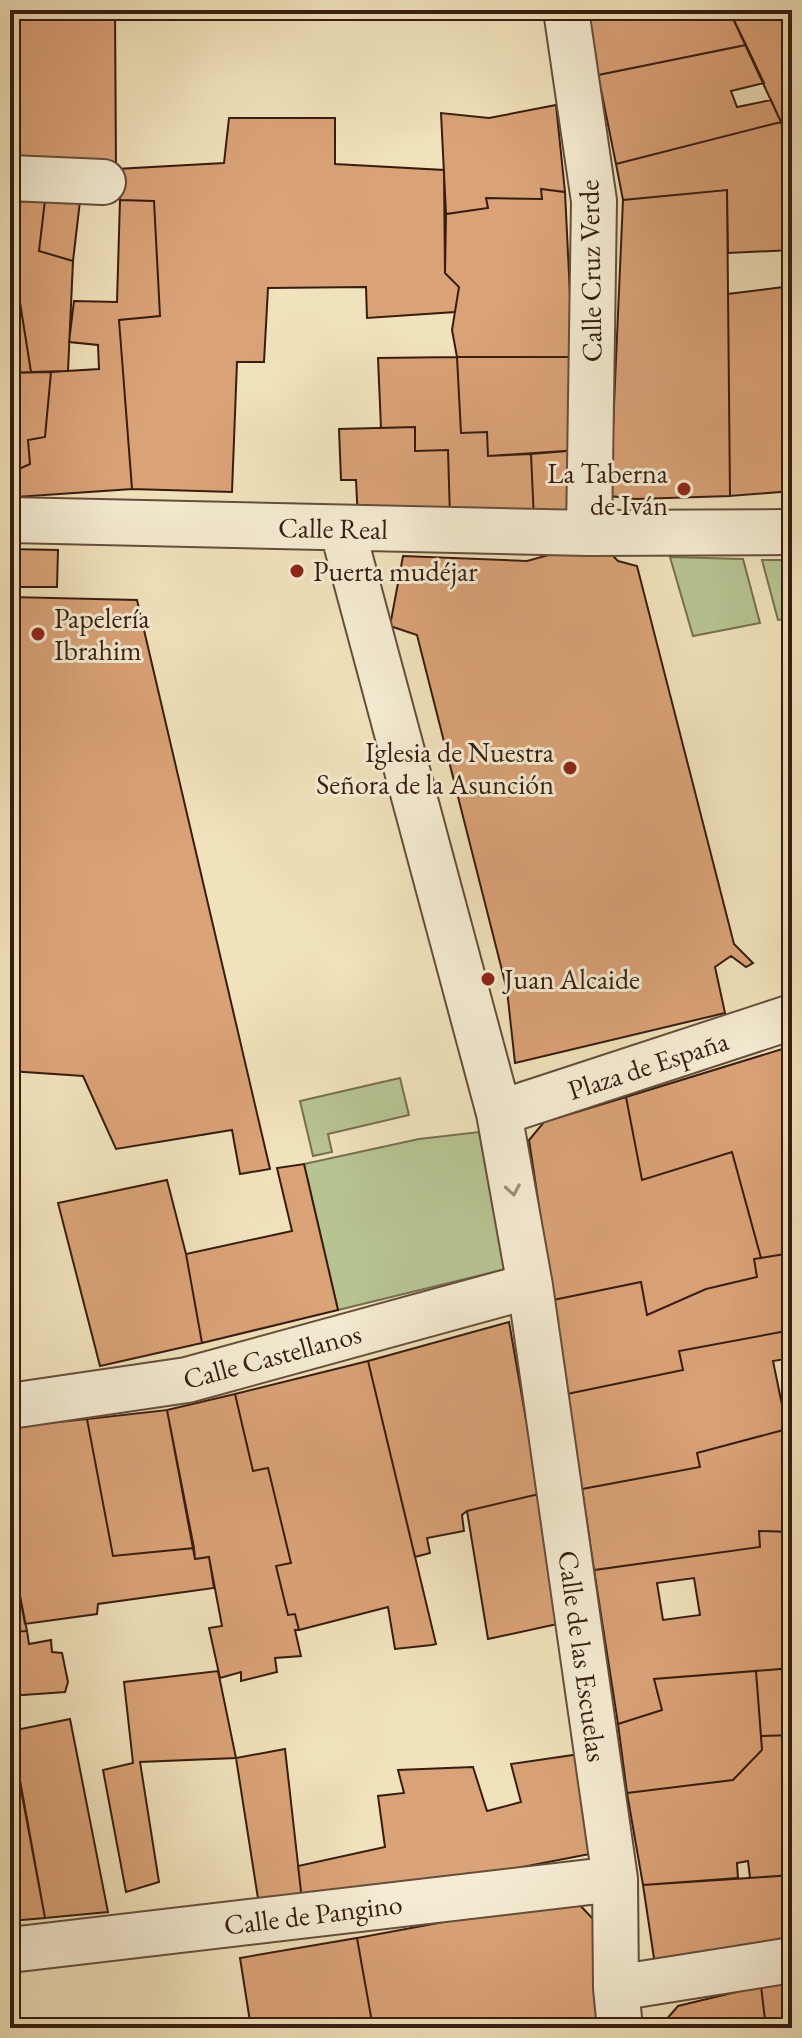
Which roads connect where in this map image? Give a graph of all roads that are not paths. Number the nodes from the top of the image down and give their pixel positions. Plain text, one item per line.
1 (566, 10) edge
2 (10, 178) edge
3 (103, 182) dead end
4 (10, 520) edge
5 (342, 528) junction
6 (792, 532) edge
7 (589, 533) junction
8 (792, 1017) edge
9 (499, 1113) junction
10 (530, 1286) junction
11 (10, 1406) edge
12 (615, 1879) junction
13 (10, 1950) edge
14 (792, 1960) edge
15 (618, 2008) edge

1 - 7 street, Calle Cruz Verde
2 - 3 street
4 - 5 street, Calle Real
5 - 7 street, Calle Real
5 - 9 street
6 - 7 street, Calle Real
8 - 9 street, Plaza de España
9 -> 10 street, Calle de las Escuelas
10 - 11 street, Calle Castellanos
10 - 12 street, Calle de las Escuelas
12 - 13 street, Calle de Pangino
12 - 15 street, Calle de las Escuelas
14 - 15 street

